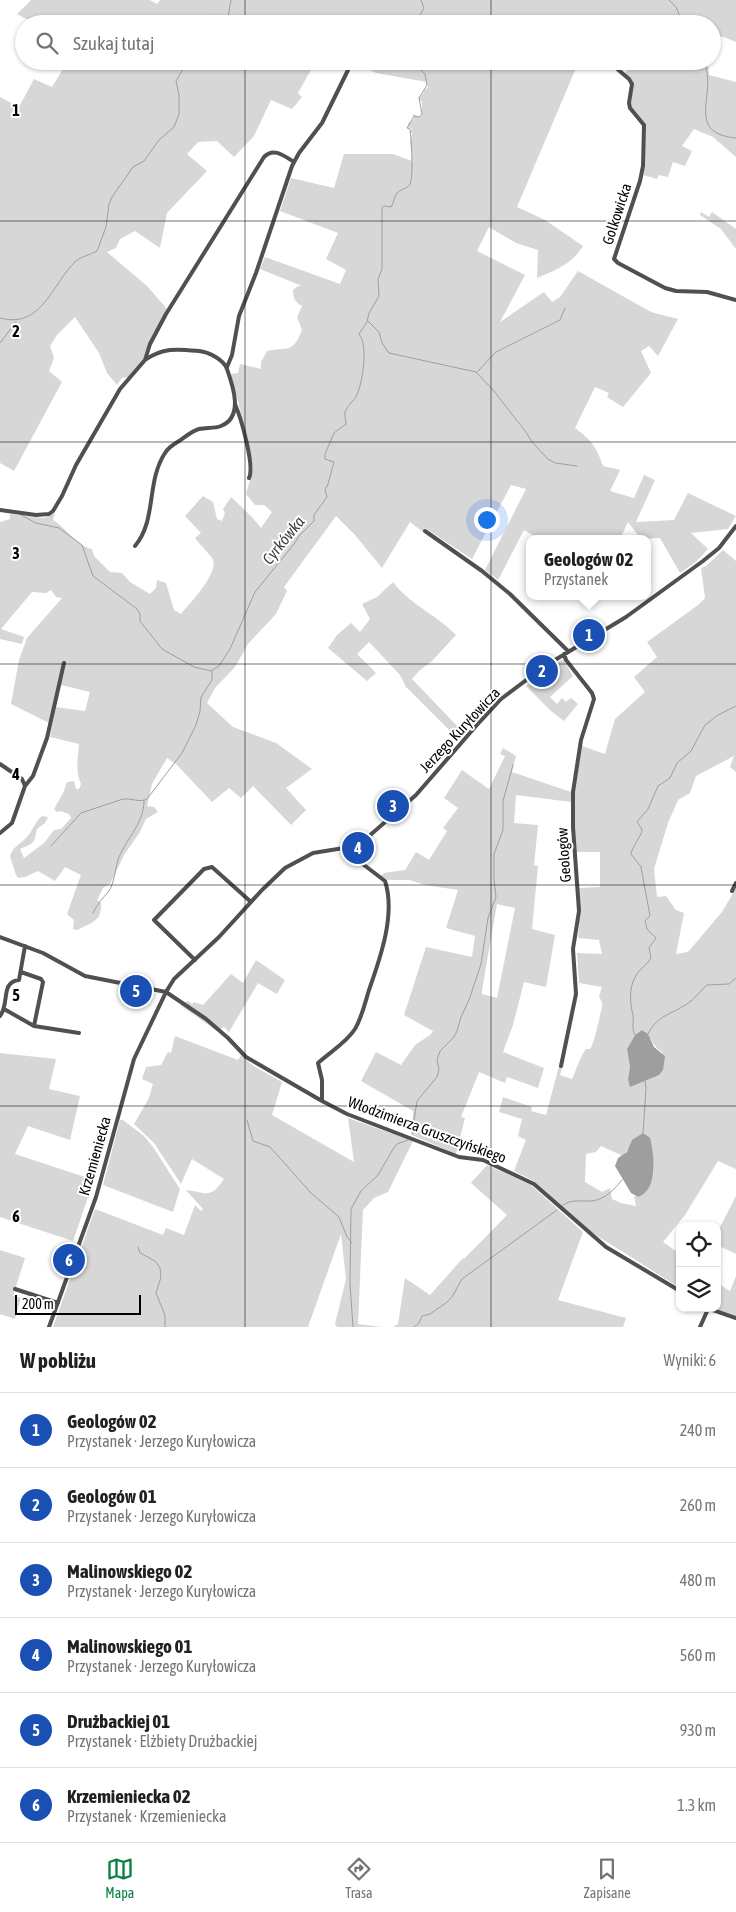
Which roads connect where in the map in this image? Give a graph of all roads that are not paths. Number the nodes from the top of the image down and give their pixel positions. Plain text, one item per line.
1 (348, 70) edge
2 (617, 70) edge
3 (294, 162) junction
4 (736, 300) edge
5 (145, 360) junction
6 (227, 367) junction
7 (235, 404) junction
8 (249, 478) dead end
9 (0, 510) edge
10 (736, 526) edge
11 (425, 531) dead end
12 (135, 546) dead end
13 (651, 599) edge
14 (649, 600) edge
15 (566, 652) junction
16 (64, 664) dead end
17 (0, 764) edge
18 (25, 786) junction
19 (0, 833) edge
20 (350, 847) junction
21 (736, 883) edge
22 (732, 891) dead end
23 (251, 902) junction
24 (0, 937) edge
25 (25, 946) junction
26 (195, 960) junction
27 (21, 972) junction
28 (166, 992) junction
29 (4, 1009) junction
30 (0, 1016) edge
31 (34, 1026) junction
32 (78, 1033) dead end
33 (561, 1066) dead end
34 (322, 1102) junction
35 (15, 1289) dead end
36 (676, 1289) edge
37 (58, 1303) junction
38 (706, 1312) edge
39 (717, 1312) edge
40 (736, 1318) edge
41 (49, 1327) edge
42 (700, 1327) edge

1 - 3 street
2 - 4 street, Golkowicka
3 - 5 street
3 - 6 street
5 - 6 street
5 - 9 street
6 - 7 street
7 - 8 street
7 - 12 street
10 - 13 street, Jerzego Kuryłowicza
11 - 15 street, Geologów
14 - 15 street, Jerzego Kuryłowicza
15 - 20 street, Jerzego Kuryłowicza
15 - 33 street, Geologów
16 - 18 street
17 - 18 street
18 - 19 street
20 - 23 street, Jerzego Kuryłowicza
20 - 34 street
21 - 22 street
23 - 26 street, Jerzego Kuryłowicza
23 - 26 street
24 - 25 street
25 - 27 street
25 - 28 street
26 - 28 street, Jerzego Kuryłowicza
27 - 29 street
27 - 31 street
28 - 34 street, Włodzimierza Gruszczyńskiego
28 - 37 street, Krzemieniecka
29 - 30 street
29 - 31 street
31 - 32 street
34 - 36 street, Włodzimierza Gruszczyńskiego
35 - 37 street
37 - 41 street, Krzemieniecka
38 - 42 street
39 - 40 street

